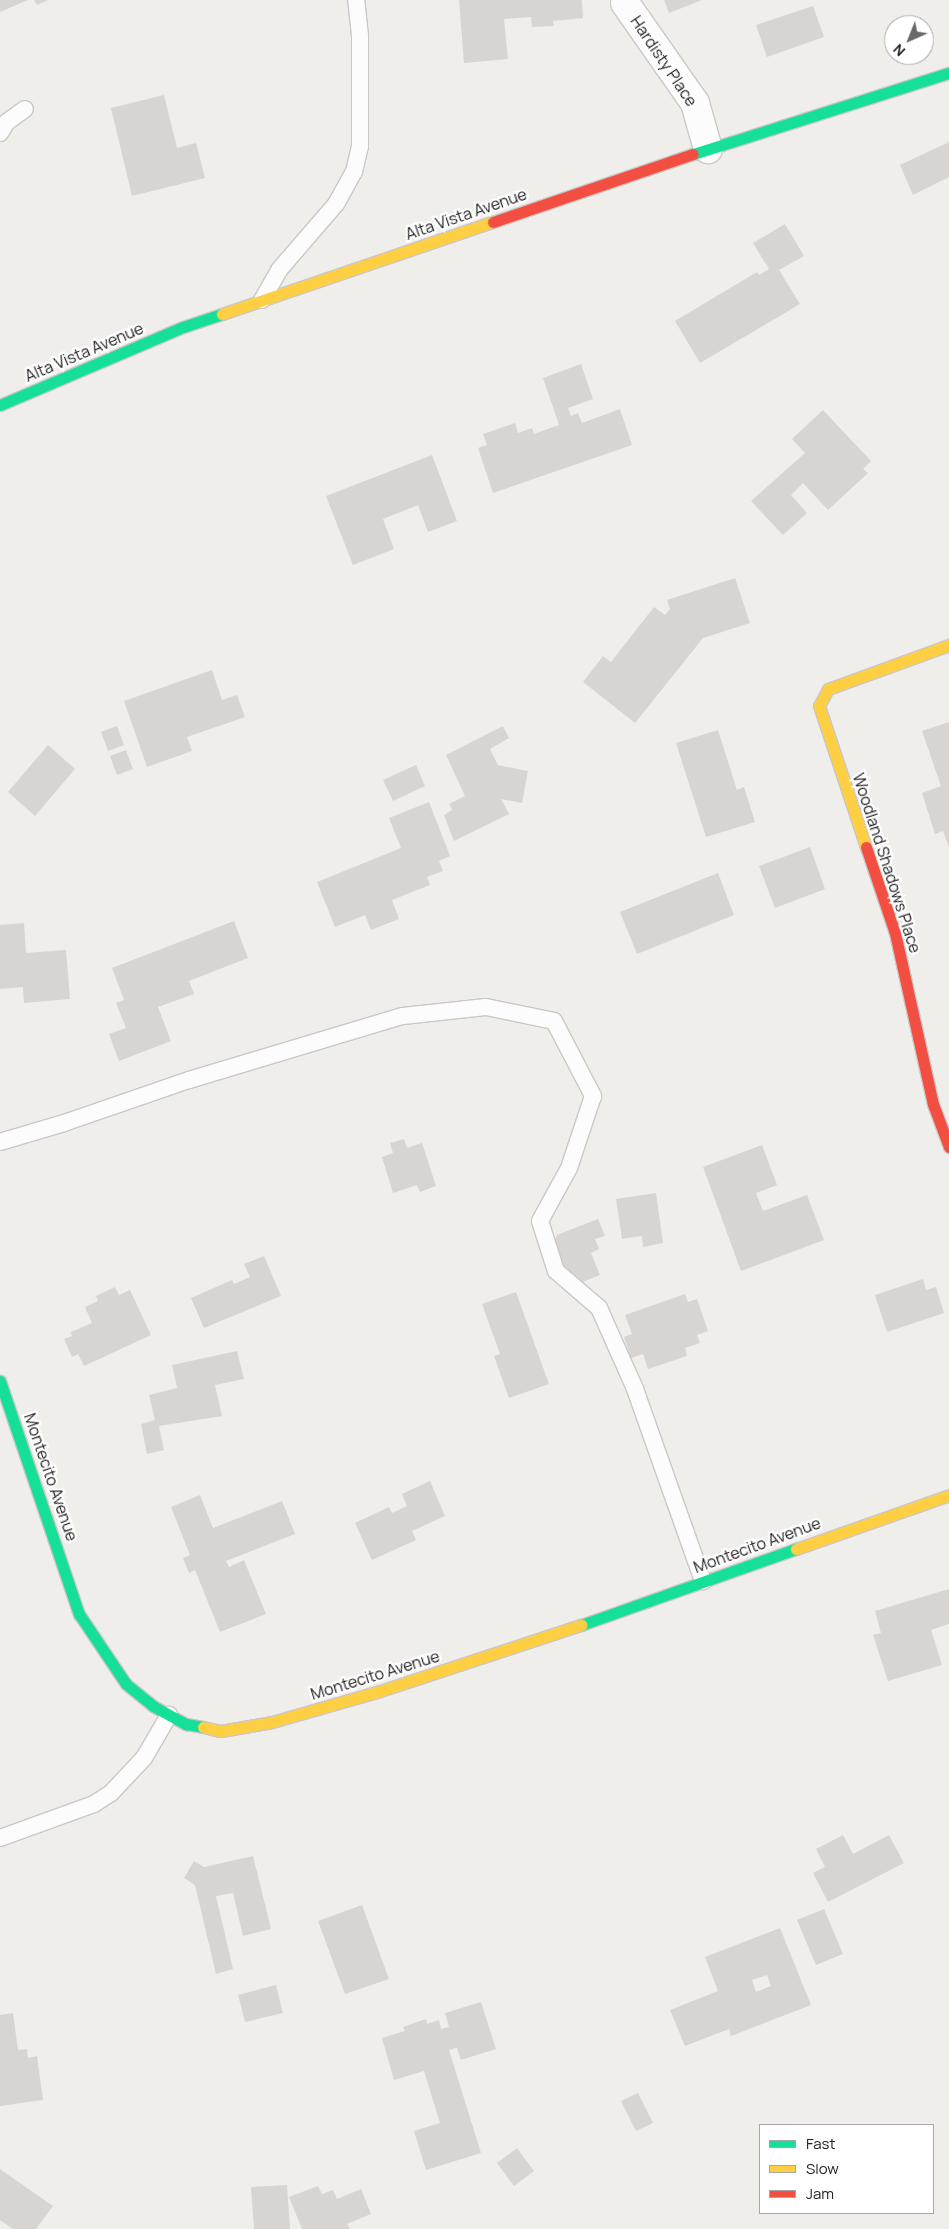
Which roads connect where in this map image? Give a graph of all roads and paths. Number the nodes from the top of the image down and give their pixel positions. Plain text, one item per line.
1 (356, 0) edge
2 (625, 3) dead end
3 (949, 73) edge
4 (25, 109) dead end
5 (0, 133) edge
6 (708, 149) junction
7 (262, 300) junction
8 (2, 399) edge
9 (949, 645) edge
10 (0, 1142) edge
11 (949, 1147) edge
12 (0, 1381) edge
13 (949, 1495) edge
14 (703, 1581) junction
15 (169, 1715) junction
16 (0, 1838) edge

1 - 7 lane
2 - 6 street, Hardisty Place
3 - 6 street, Alta Vista Avenue
4 - 5 lane
6 - 7 street, Alta Vista Avenue
7 - 8 street, Alta Vista Avenue
9 - 11 street, Woodland Shadows Place
10 - 14 lane
12 - 15 street, Montecito Avenue
13 - 14 street, Montecito Avenue
14 - 15 street, Montecito Avenue
15 - 16 lane

